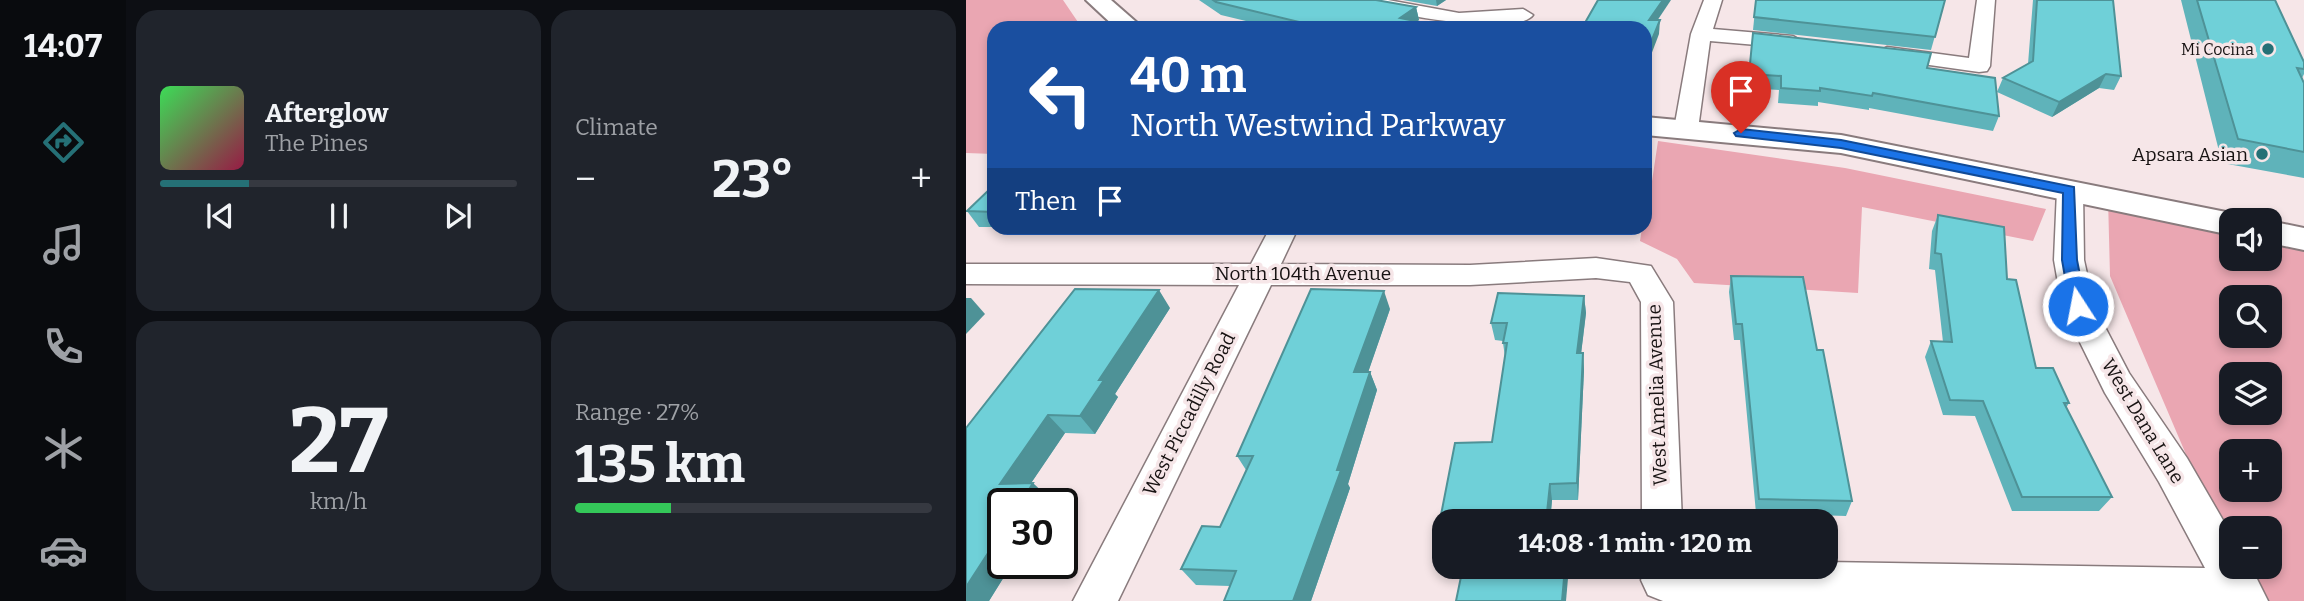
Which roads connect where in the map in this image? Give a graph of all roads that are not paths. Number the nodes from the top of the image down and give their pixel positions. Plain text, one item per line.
1 (1097, 0) edge
2 (1357, 0) edge
3 (1713, 0) edge
4 (1986, 0) edge
5 (1523, 15) dead end
6 (1123, 21) edge
7 (1701, 34) junction
8 (1820, 44) edge
9 (1860, 50) edge
10 (1652, 127) edge
11 (1686, 129) junction
12 (2070, 190) junction
13 (2219, 221) edge
14 (2282, 234) edge
15 (1280, 235) edge
16 (2304, 239) edge
17 (1260, 273) junction
18 (1640, 273) joint
19 (966, 274) edge
20 (1662, 509) edge
21 (1663, 583) edge
22 (2243, 595) edge
23 (1095, 601) edge

1 - 6 street
2 - 5 street
3 - 7 street
4 - 9 street
7 - 8 street
7 - 11 street
10 - 11 street
11 - 12 street
12 - 13 street
12 - 22 street, West Dana Lane
14 - 16 street
15 - 17 street, West Piccadilly Road
17 - 18 street, North 104th Avenue
17 - 19 street, North 104th Avenue
17 - 23 street, West Piccadilly Road
18 - 20 street, West Amelia Avenue
21 - 22 street

